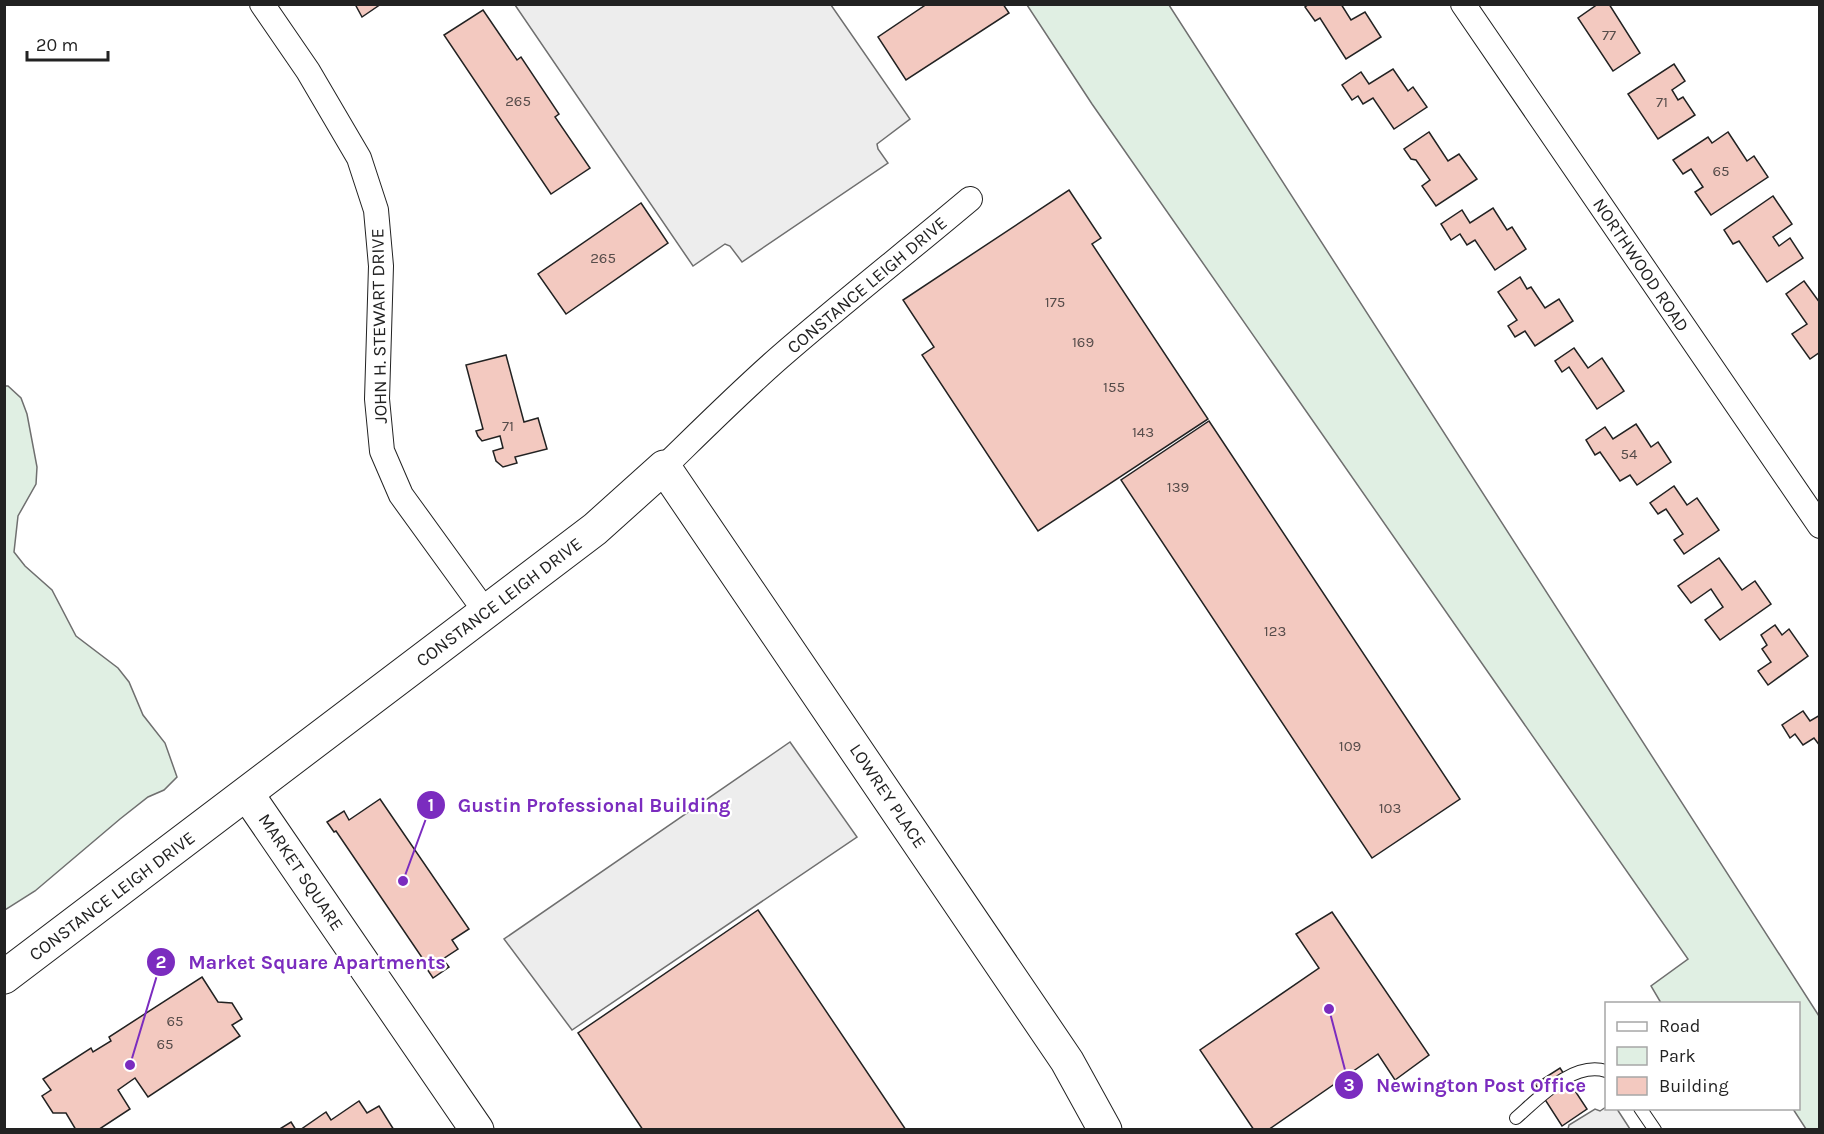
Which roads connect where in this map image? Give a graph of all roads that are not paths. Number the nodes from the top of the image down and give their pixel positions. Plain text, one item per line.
1 (262, 4) edge
2 (1463, 4) edge
3 (970, 199) dead end
4 (664, 467) junction
5 (1820, 526) edge
6 (484, 612) junction
7 (247, 794) junction
8 (4, 977) edge
9 (1605, 1071) edge
10 (1641, 1110) edge
11 (1516, 1118) dead end
12 (477, 1130) edge
13 (1105, 1130) edge
14 (1655, 1130) edge

1 - 6 street, JOHN H. STEWART DRIVE
2 - 5 street, NORTHWOOD ROAD
3 - 4 street, CONSTANCE LEIGH DRIVE
4 - 6 street, CONSTANCE LEIGH DRIVE
4 - 13 street, LOWREY PLACE
6 - 7 street, CONSTANCE LEIGH DRIVE
7 - 8 street, CONSTANCE LEIGH DRIVE
7 - 12 street, MARKET SQUARE
9 - 11 lane
10 - 14 lane

